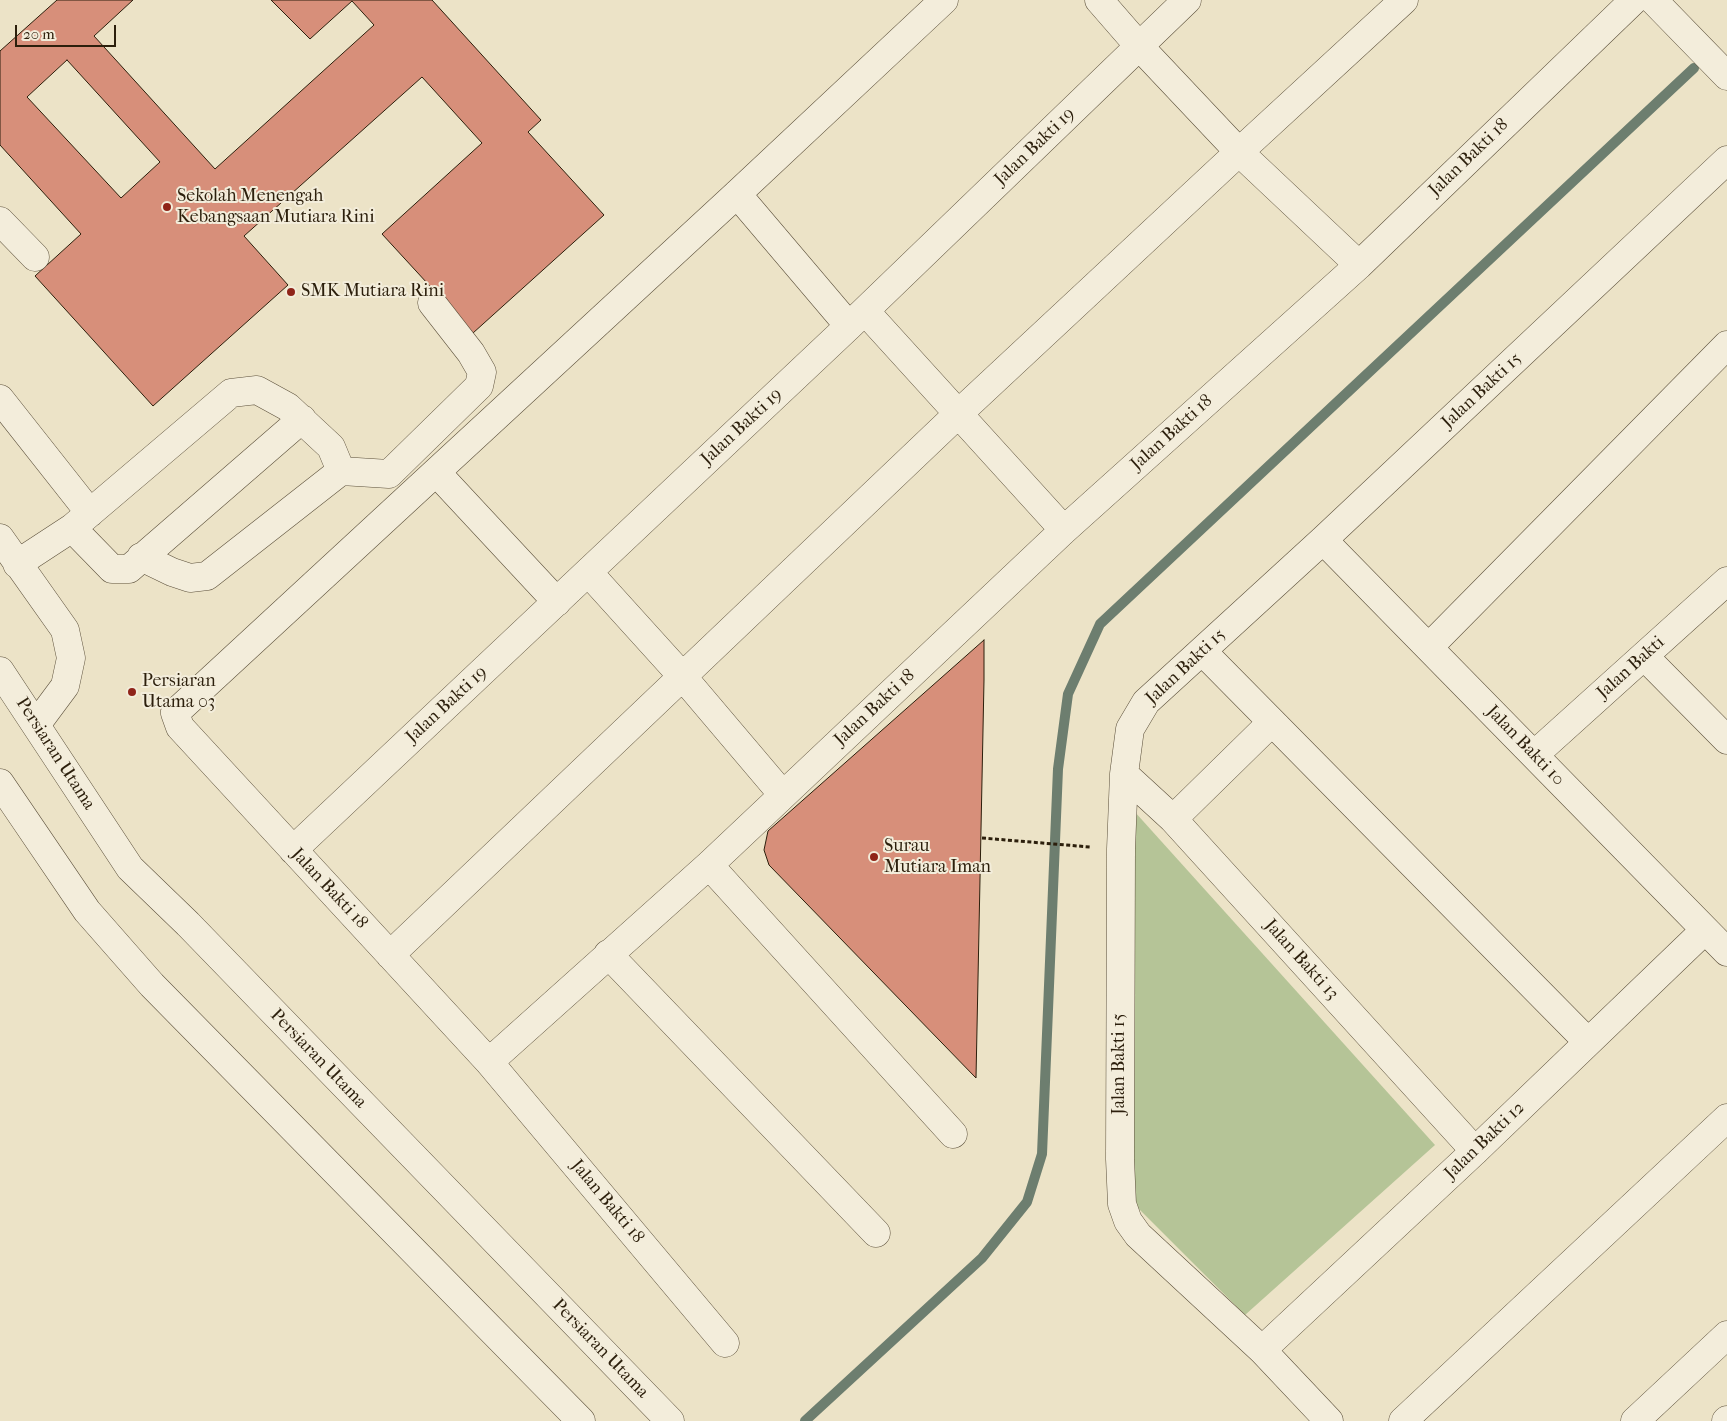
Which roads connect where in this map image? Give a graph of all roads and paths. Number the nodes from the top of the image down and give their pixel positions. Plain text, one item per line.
1 (944, 0) edge
2 (1100, 0) edge
3 (1187, 0) edge
4 (1404, 0) edge
5 (1634, 0) edge
6 (1653, 0) edge
7 (1140, 46) junction
8 (1727, 76) edge
9 (1239, 152) junction
10 (1727, 160) edge
11 (737, 194) junction
12 (0, 221) edge
13 (35, 257) dead end
14 (1359, 264) junction
15 (432, 303) dead end
16 (857, 319) junction
17 (1727, 345) edge
18 (0, 399) edge
19 (958, 414) junction
20 (302, 419) junction
21 (340, 471) junction
22 (436, 472) junction
23 (81, 521) junction
24 (1064, 530) junction
25 (0, 538) edge
26 (1323, 540) junction
27 (141, 557) junction
28 (17, 564) junction
29 (588, 572) junction
30 (1727, 581) edge
31 (557, 602) junction
32 (1429, 647) junction
33 (1202, 651) junction
34 (1644, 656) junction
35 (0, 670) edge
36 (683, 677) junction
37 (1272, 722) junction
38 (36, 725) junction
39 (1727, 740) edge
40 (1534, 755) junction
41 (1124, 774) junction
42 (0, 783) edge
43 (783, 795) junction
44 (1173, 820) junction
45 (982, 838) dead end
46 (1120, 849) junction
47 (293, 850) junction
48 (709, 865) junction
49 (1705, 930) junction
50 (1727, 952) edge
51 (608, 954) junction
52 (390, 955) junction
53 (1588, 1042) junction
54 (489, 1062) junction
55 (1727, 1118) edge
56 (953, 1134) dead end
57 (1475, 1151) junction
58 (876, 1233) dead end
59 (1727, 1335) edge
60 (725, 1343) dead end
61 (1262, 1350) junction
62 (581, 1421) edge
63 (670, 1421) edge
64 (1329, 1421) edge
65 (1403, 1421) edge
66 (1635, 1421) edge

1 - 11 street
2 - 7 street
3 - 7 street, Jalan Bakti 19
4 - 9 street
5 - 14 street, Jalan Bakti 18
6 - 8 street
7 - 9 street
7 - 16 street, Jalan Bakti 19
9 - 14 street
9 - 19 street
10 - 26 street, Jalan Bakti 15
11 - 16 street
11 - 22 street
12 - 13 street
14 - 24 street, Jalan Bakti 18
15 - 21 street
16 - 19 street
16 - 29 street, Jalan Bakti 19
17 - 32 street
18 - 23 street
19 - 24 street
19 - 36 street
20 - 21 street
20 - 23 street
20 - 27 street
21 - 27 street
22 - 31 street
22 - 47 street, Jalan Bakti 18
23 - 27 street
23 - 28 street
24 - 43 street, Jalan Bakti 18
25 - 28 street
26 - 32 street, Jalan Bakti 10
26 - 33 street, Jalan Bakti 15
28 - 38 street
29 - 31 street, Jalan Bakti 19
29 - 36 street
30 - 34 street, Jalan Bakti
31 - 47 street, Jalan Bakti 19
32 - 40 street, Jalan Bakti 10
33 - 37 street
33 - 41 street, Jalan Bakti 15
34 - 39 street
34 - 40 street, Jalan Bakti
35 - 38 street, Persiaran Utama
36 - 43 street
36 - 52 street
37 - 44 street
37 - 53 street
38 - 63 street, Persiaran Utama
40 - 49 street, Jalan Bakti 10
41 - 44 street, Jalan Bakti 13
41 - 46 street, Jalan Bakti 15
42 - 62 street
43 - 48 street, Jalan Bakti 18
44 - 57 street, Jalan Bakti 13
45 - 46 path
46 - 61 street, Jalan Bakti 15
47 - 52 street, Jalan Bakti 18
48 - 51 street, Jalan Bakti 18
48 - 56 street
49 - 50 street, Jalan Bakti 10
49 - 53 street, Jalan Bakti 12
51 - 54 street, Jalan Bakti 18
51 - 58 street
52 - 54 street, Jalan Bakti 18
53 - 57 street, Jalan Bakti 12
54 - 60 street, Jalan Bakti 18
55 - 65 street
57 - 61 street, Jalan Bakti 12
59 - 66 street
61 - 64 street, Jalan Bakti 15

